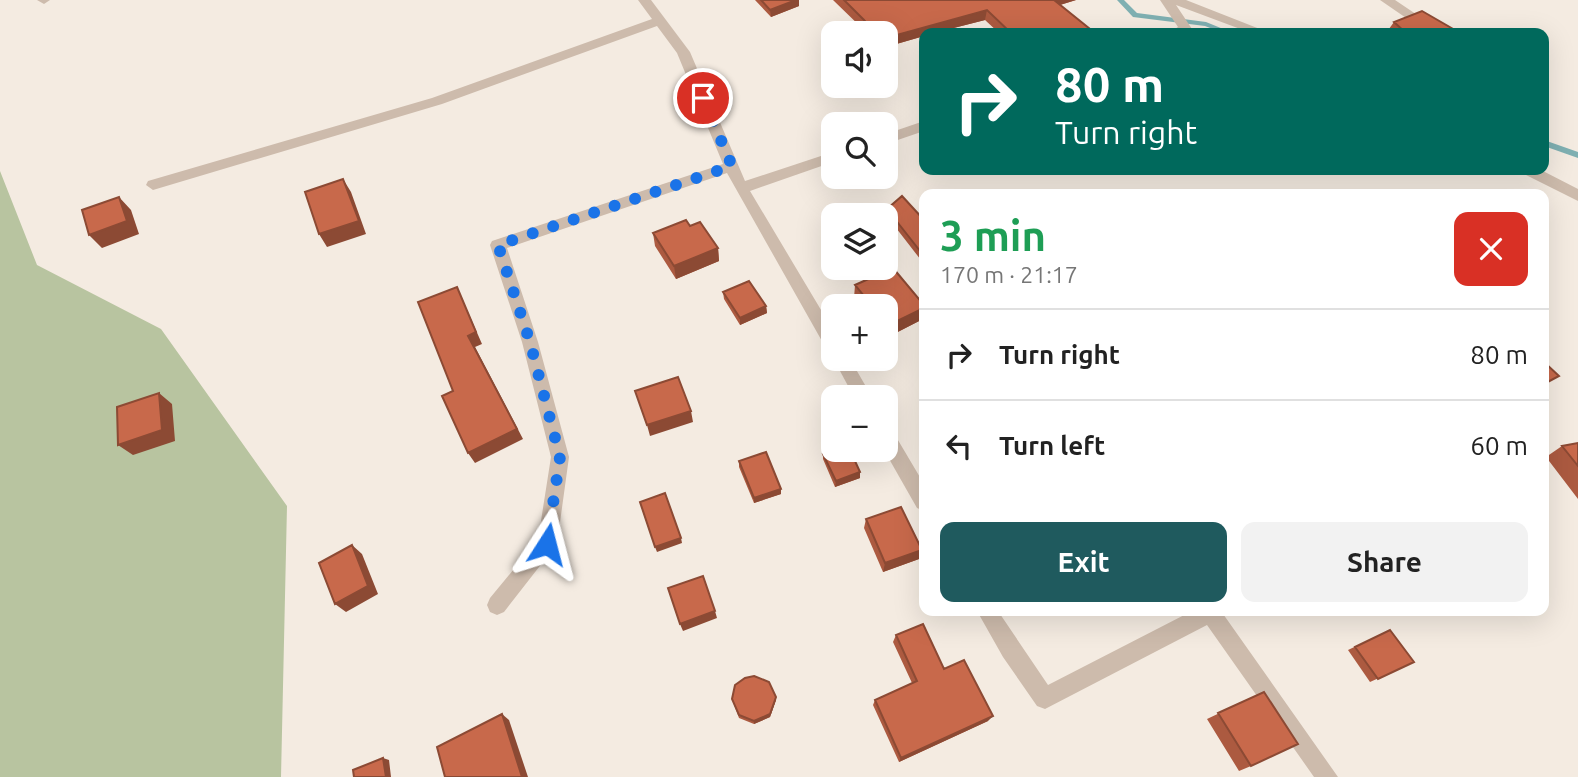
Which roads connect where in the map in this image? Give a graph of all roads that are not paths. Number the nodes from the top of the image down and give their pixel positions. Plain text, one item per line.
1 (644, 0) edge
2 (1166, 0) edge
3 (1174, 0) edge
4 (1386, 0) edge
5 (660, 20) junction
6 (1185, 28) edge
7 (1250, 28) edge
8 (1429, 28) edge
9 (919, 128) edge
10 (898, 135) edge
11 (821, 161) edge
12 (732, 166) junction
13 (1538, 175) edge
14 (153, 185) dead end
15 (741, 188) junction
16 (1578, 196) edge
17 (821, 325) edge
18 (898, 457) edge
19 (919, 493) edge
20 (497, 605) dead end
21 (990, 616) edge
22 (1202, 616) edge
23 (1213, 616) edge
24 (1327, 777) edge

1 - 5 street
2 - 6 street
3 - 7 street
4 - 8 street
5 - 12 street
5 - 14 street
9 - 10 street
11 - 15 street
12 - 15 street
12 - 20 street
13 - 16 street
15 - 17 street
18 - 19 street
21 - 22 street
23 - 24 street

